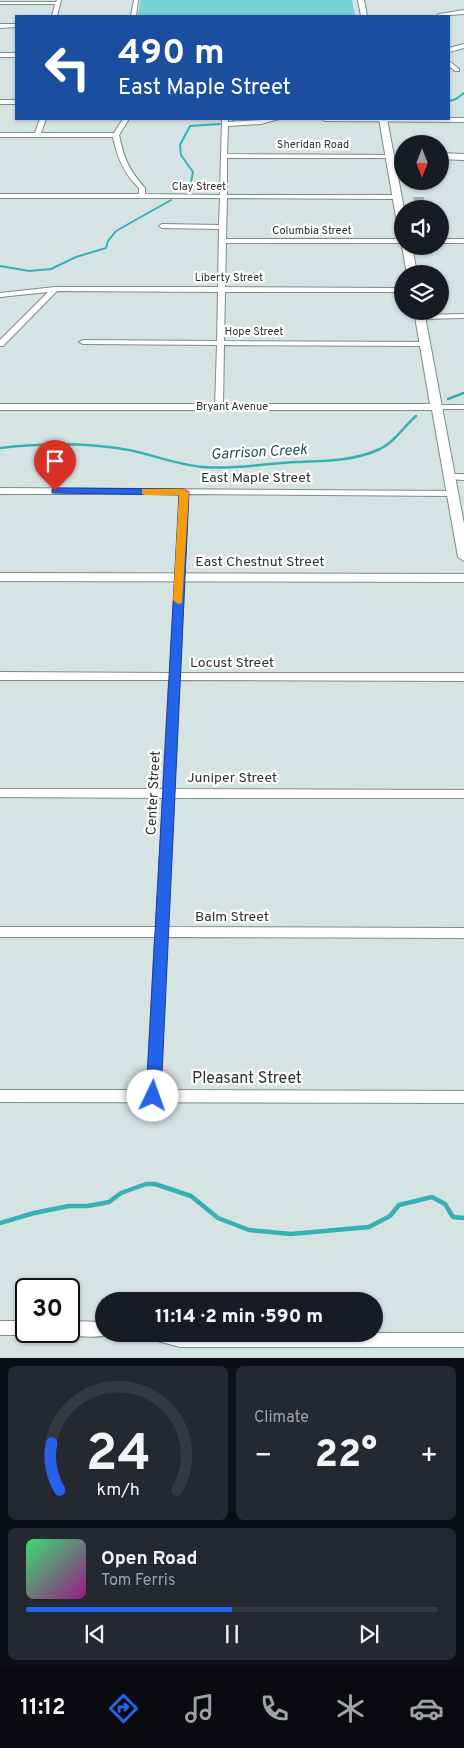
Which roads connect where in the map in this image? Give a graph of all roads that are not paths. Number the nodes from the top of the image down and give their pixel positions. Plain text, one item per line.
1 (136, 0) edge
2 (361, 0) edge
3 (59, 2) edge
4 (0, 3) edge
5 (464, 12) edge
6 (55, 15) edge
7 (133, 15) edge
8 (364, 15) edge
9 (445, 15) edge
10 (0, 26) edge
11 (15, 26) edge
12 (464, 46) edge
13 (450, 50) edge
14 (0, 55) edge
15 (15, 55) edge
16 (450, 64) edge
17 (458, 70) dead end
18 (0, 102) edge
19 (15, 102) edge
20 (42, 120) edge
21 (125, 120) edge
22 (270, 120) edge
23 (383, 120) edge
24 (450, 120) edge
25 (464, 120) edge
26 (225, 121) edge
27 (0, 135) edge
28 (37, 135) junction
29 (116, 135) junction
30 (224, 156) junction
31 (390, 156) junction
32 (394, 156) edge
33 (449, 156) edge
34 (464, 156) edge
35 (0, 196) edge
36 (142, 196) junction
37 (223, 197) junction
38 (398, 197) junction
39 (398, 200) edge
40 (162, 226) dead end
41 (223, 226) junction
42 (394, 241) edge
43 (449, 241) edge
44 (464, 241) edge
45 (222, 242) junction
46 (56, 290) junction
47 (221, 290) junction
48 (394, 290) edge
49 (0, 295) edge
50 (449, 315) edge
51 (464, 316) edge
52 (420, 320) edge
53 (83, 342) dead end
54 (220, 343) junction
55 (0, 344) edge
56 (425, 344) junction
57 (0, 407) edge
58 (219, 407) junction
59 (436, 407) junction
60 (464, 407) edge
61 (449, 477) junction
62 (464, 477) edge
63 (0, 491) edge
64 (184, 492) junction
65 (452, 493) junction
66 (464, 557) edge
67 (464, 564) edge
68 (0, 577) edge
69 (180, 577) junction
70 (463, 578) edge
71 (0, 676) edge
72 (175, 677) junction
73 (464, 677) edge
74 (0, 793) edge
75 (169, 793) junction
76 (464, 794) edge
77 (0, 932) edge
78 (162, 932) junction
79 (464, 933) edge
80 (0, 1096) edge
81 (153, 1096) junction
82 (464, 1097) edge
83 (0, 1328) edge
84 (15, 1328) edge
85 (80, 1328) edge
86 (95, 1329) edge
87 (383, 1340) edge
88 (464, 1340) edge

1 - 7 street
2 - 8 main road
3 - 4 street
3 - 6 street
5 - 9 street
10 - 11 street
12 - 13 main road
14 - 15 main road
16 - 17 street
18 - 19 street
20 - 28 street
21 - 29 street
22 - 26 street
23 - 31 main road
24 - 25 street
26 - 30 street
27 - 28 street
28 - 29 street
29 - 36 street
30 - 31 street, Sheridan Road
30 - 37 street
31 - 32 main road, Sheridan Road
31 - 38 main road
33 - 34 main road
35 - 36 street, Clay Street
36 - 37 street, Clay Street
37 - 38 street, Clay Street
37 - 41 street
38 - 39 main road
40 - 41 street
41 - 45 street
42 - 45 street, Columbia Street
43 - 44 street
45 - 47 street
46 - 47 street, Liberty Street
46 - 49 street, Liberty Street
46 - 55 street
47 - 48 street, Liberty Street
47 - 54 street
50 - 51 street
52 - 56 main road
53 - 54 street, Hope Street
54 - 56 street, Hope Street
54 - 58 street
56 - 59 main road
57 - 58 main road, Bryant Avenue
58 - 59 main road, Bryant Avenue
59 - 60 street, Bryant Avenue
59 - 61 main road
61 - 62 street
61 - 65 main road
63 - 64 street, East Maple Street
64 - 65 street, East Maple Street
64 - 69 street, Center Street
65 - 66 main road
67 - 70 main road
68 - 69 main road, East Chestnut Street
69 - 70 main road, East Chestnut Street
69 - 72 street, Center Street
71 - 72 street, Locust Street
72 - 73 street, Locust Street
72 - 75 street, Center Street
74 - 75 street, Juniper Street
75 - 76 street, Juniper Street
75 - 78 street, Center Street
77 - 78 street, Balm Street
78 - 79 street, Balm Street
78 - 81 street, Center Street
80 - 81 street, Pleasant Street
81 - 82 street, Pleasant Street
83 - 84 street
85 - 86 street
87 - 88 street

